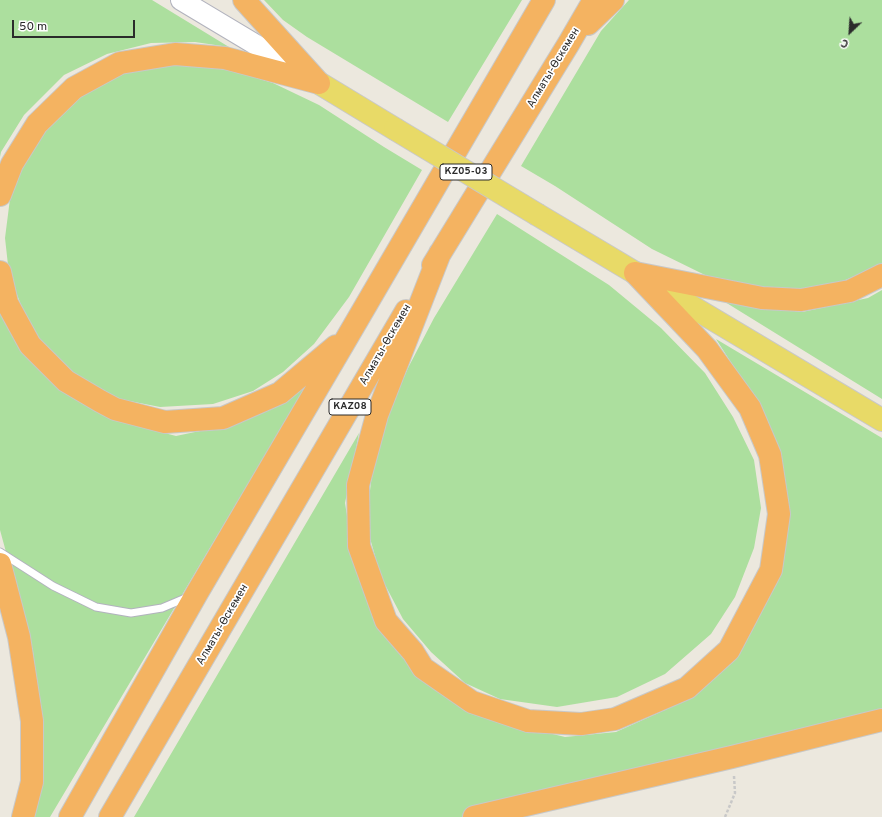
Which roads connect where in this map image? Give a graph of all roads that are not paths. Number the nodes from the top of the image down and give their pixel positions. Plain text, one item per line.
1 (181, 0) edge
2 (244, 0) edge
3 (544, 0) edge
4 (594, 0) edge
5 (613, 0) edge
6 (569, 43) junction
7 (319, 83) junction
8 (0, 195) edge
9 (440, 254) junction
10 (0, 272) edge
11 (635, 273) junction
12 (882, 275) edge
13 (348, 336) junction
14 (882, 420) edge
15 (0, 552) edge
16 (0, 564) edge
17 (197, 593) junction
18 (882, 720) edge
19 (23, 817) edge
20 (70, 817) edge
21 (110, 817) edge
22 (474, 817) edge

1 - 7 main road
2 - 7 highway
3 - 13 highway, KAZ08
4 - 6 highway, Алматы-Өскемен / KAZ08
5 - 6 highway
6 - 9 highway, Алматы-Өскемен / KAZ08
7 - 8 highway
7 - 11 main road, KZ05-03, bridge
9 - 11 highway
9 - 21 highway, Алматы-Өскемен / KAZ08
10 - 13 highway
11 - 12 highway
11 - 14 main road
13 - 17 highway, KAZ08
15 - 17 lane
16 - 19 highway
17 - 20 highway, KAZ08
18 - 22 highway

